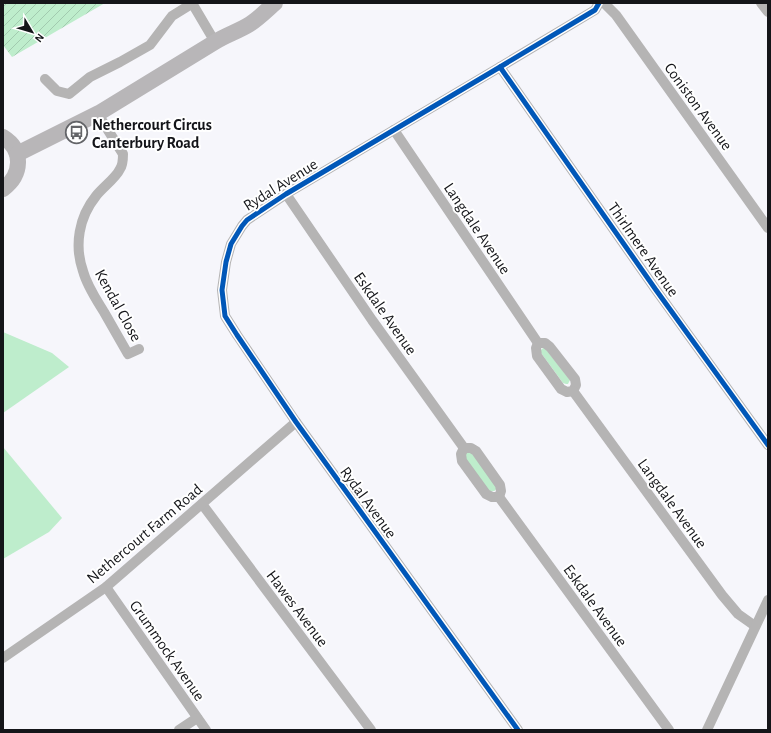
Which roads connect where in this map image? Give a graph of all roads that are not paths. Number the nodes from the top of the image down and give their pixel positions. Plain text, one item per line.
1 (193, 3) edge
2 (260, 3) edge
3 (274, 3) edge
4 (599, 3) edge
5 (604, 3) edge
6 (762, 3) edge
7 (768, 12) edge
8 (220, 39) junction
9 (500, 67) junction
10 (45, 79) dead end
11 (99, 113) junction
12 (394, 130) junction
13 (3, 137) edge
14 (17, 154) junction
15 (3, 188) edge
16 (286, 194) junction
17 (768, 228) edge
18 (538, 343) junction
19 (139, 349) dead end
20 (573, 391) junction
21 (296, 422) junction
22 (768, 445) edge
23 (464, 448) junction
24 (499, 497) junction
25 (202, 504) junction
26 (106, 587) junction
27 (768, 600) edge
28 (755, 626) junction
29 (3, 658) edge
30 (197, 718) junction
31 (179, 730) edge
32 (206, 730) edge
33 (370, 730) edge
34 (518, 730) edge
35 (669, 730) edge
36 (707, 730) edge

1 - 8 street
1 - 10 street
2 - 8 main road
3 - 8 main road
4 - 9 street, Rydal Avenue
5 - 17 street, Coniston Avenue
6 - 7 street
8 - 11 main road
9 - 12 street, Rydal Avenue
9 - 22 street, Thirlmere Avenue
11 - 14 main road
11 - 19 street, Kendal Close
12 - 16 street, Rydal Avenue
12 - 18 street, Langdale Avenue
13 - 14 main road
14 - 15 main road
16 - 21 street, Rydal Avenue
16 - 23 street, Eskdale Avenue
18 - 20 street, Langdale Avenue
18 - 20 street, Langdale Avenue
20 - 28 street, Langdale Avenue
21 - 25 street, Nethercourt Farm Road
21 - 34 street, Rydal Avenue
23 - 24 street, Eskdale Avenue
23 - 24 street, Eskdale Avenue
24 - 35 street, Eskdale Avenue
25 - 26 street, Nethercourt Farm Road
25 - 33 street, Hawes Avenue
26 - 29 street, Nethercourt Farm Road
26 - 30 street, Grummock Avenue
27 - 28 street
28 - 36 street
30 - 31 street
30 - 32 street, Grummock Avenue

